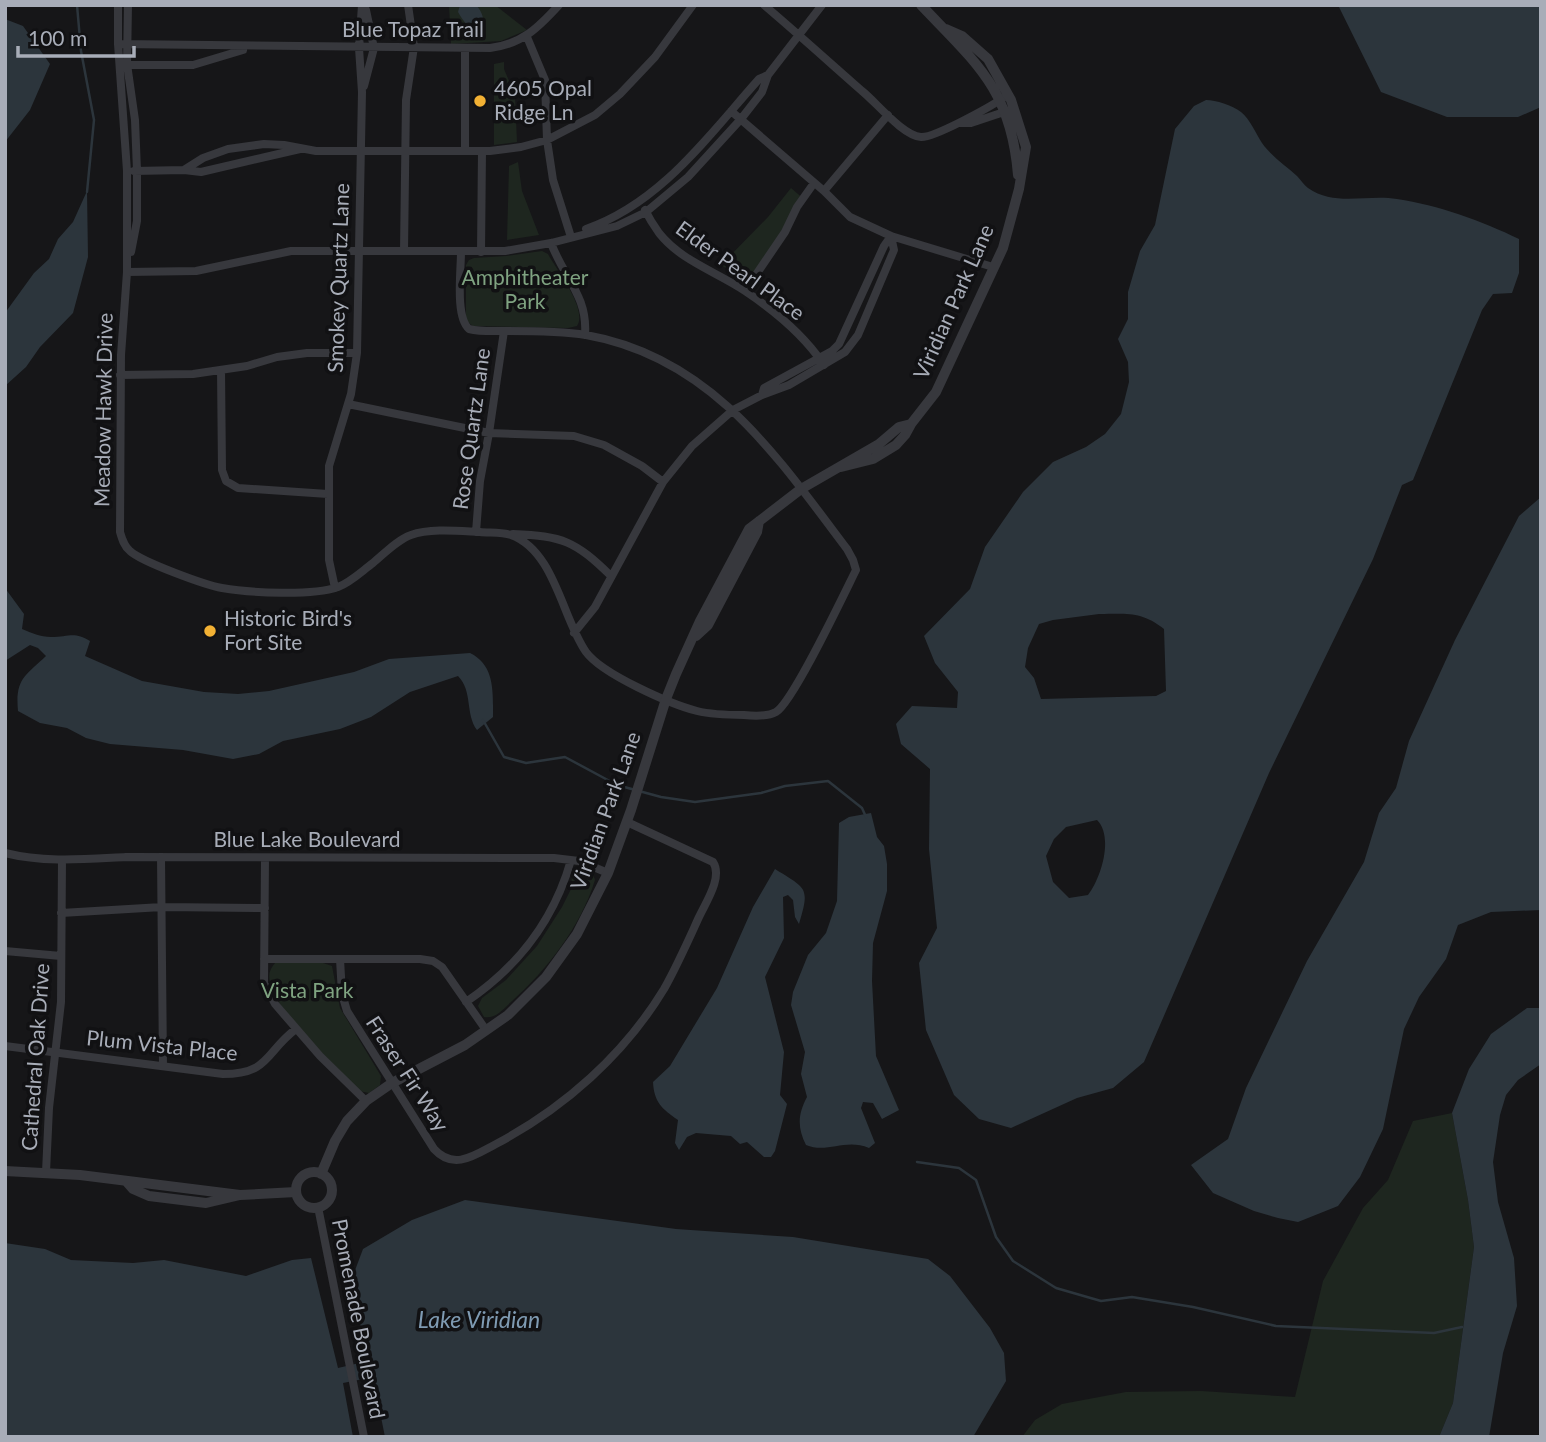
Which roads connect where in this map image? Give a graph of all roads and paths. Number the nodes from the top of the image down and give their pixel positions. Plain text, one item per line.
1 (118, 5) edge
2 (128, 5) edge
3 (364, 5) edge
4 (408, 5) edge
5 (558, 5) edge
6 (693, 5) edge
7 (764, 5) edge
8 (822, 5) edge
9 (921, 5) edge
10 (800, 36) junction
11 (527, 37) junction
12 (122, 44) junction
13 (253, 47) junction
14 (414, 47) junction
15 (359, 48) junction
16 (374, 48) junction
17 (465, 48) junction
18 (123, 65) junction
19 (768, 75) junction
20 (362, 92) junction
21 (1005, 97) junction
22 (1010, 109) junction
23 (731, 111) junction
24 (888, 115) junction
25 (741, 119) junction
26 (959, 123) junction
27 (547, 140) junction
28 (307, 148) junction
29 (361, 149) junction
30 (405, 150) junction
31 (465, 150) junction
32 (482, 151) junction
33 (184, 170) junction
34 (127, 171) junction
35 (137, 171) junction
36 (814, 183) junction
37 (824, 191) junction
38 (640, 202) junction
39 (646, 212) junction
40 (891, 236) junction
41 (571, 237) junction
42 (551, 243) junction
43 (359, 250) junction
44 (404, 251) junction
45 (461, 252) junction
46 (481, 252) junction
47 (993, 267) junction
48 (127, 272) junction
49 (745, 291) junction
50 (504, 331) junction
51 (584, 335) junction
52 (357, 354) junction
53 (821, 362) junction
54 (221, 370) junction
55 (120, 375) junction
56 (348, 404) junction
57 (733, 410) junction
58 (489, 433) junction
59 (663, 482) junction
60 (801, 489) junction
61 (328, 494) junction
62 (476, 532) junction
63 (510, 534) junction
64 (611, 576) junction
65 (335, 588) junction
66 (574, 633) junction
67 (666, 699) junction
68 (627, 822) junction
69 (5, 853) edge
70 (161, 857) junction
71 (265, 858) junction
72 (62, 860) junction
73 (571, 860) junction
74 (608, 873) junction
75 (162, 907) junction
76 (265, 908) junction
77 (61, 913) junction
78 (5, 951) edge
79 (61, 956) junction
80 (264, 959) junction
81 (341, 959) junction
82 (466, 1002) junction
83 (296, 1028) junction
84 (486, 1030) junction
85 (5, 1046) edge
86 (56, 1052) junction
87 (163, 1066) junction
88 (392, 1083) junction
89 (366, 1101) junction
90 (5, 1171) edge
91 (46, 1172) junction
92 (321, 1174) junction
93 (296, 1192) junction
94 (318, 1207) junction
95 (364, 1437) edge

1 - 12 street, Meadow Hawk Drive
2 - 12 street, Meadow Hawk Drive
3 - 15 street, Smokey Quartz Lane
3 - 16 street, Smokey Quartz Lane
4 - 14 street
5 - 11 street, Blue Topaz Trail
6 - 27 street
7 - 10 street
8 - 10 street
9 - 21 street, Viridian Park Lane
10 - 19 street
10 - 24 street
11 - 17 street, Blue Topaz Trail
11 - 27 street
12 - 13 street, Blue Topaz Trail
12 - 18 street, Meadow Hawk Drive
13 - 15 street, Blue Topaz Trail
13 - 18 street, Blue Topaz Trail
14 - 16 street, Blue Topaz Trail
14 - 17 street, Blue Topaz Trail
14 - 30 street
15 - 16 street, Blue Topaz Trail
15 - 20 street, Smokey Quartz Lane
16 - 20 street, Smokey Quartz Lane
17 - 31 street
18 - 34 street, Meadow Hawk Drive
18 - 35 street, Meadow Hawk Drive
19 - 23 street
19 - 25 street
20 - 29 street, Smokey Quartz Lane
21 - 22 street, Viridian Park Lane
21 - 26 street
22 - 26 street
22 - 47 street, Viridian Park Lane
23 - 25 street
23 - 38 street
24 - 26 street
24 - 37 street
25 - 36 street
25 - 39 street
27 - 32 street
27 - 41 street
28 - 29 street
28 - 33 street
28 - 33 street
29 - 30 street
29 - 43 street, Smokey Quartz Lane
30 - 31 street
30 - 44 street
31 - 32 street
32 - 46 street
33 - 35 street
34 - 35 street
34 - 48 street, Meadow Hawk Drive
35 - 48 street, Meadow Hawk Drive
36 - 37 street
36 - 49 street
37 - 40 street
38 - 39 street, Elder Pearl Place
38 - 41 street
39 - 41 street
39 - 49 street, Elder Pearl Place
40 - 47 street
40 - 53 street
41 - 42 street
42 - 46 street
42 - 51 street
43 - 44 street
43 - 48 street
43 - 52 street, Smokey Quartz Lane
44 - 45 street
45 - 46 street
45 - 50 street
47 - 60 street, Viridian Park Lane
48 - 55 street, Meadow Hawk Drive
49 - 53 street, Elder Pearl Place
50 - 51 street
50 - 58 street, Rose Quartz Lane
51 - 57 street
52 - 54 street
52 - 56 street, Smokey Quartz Lane
53 - 57 street
54 - 55 street
54 - 61 street
55 - 65 street, Meadow Hawk Drive
56 - 58 street
56 - 61 street, Smokey Quartz Lane
57 - 59 street
57 - 60 street
58 - 59 street
58 - 62 street, Rose Quartz Lane
59 - 64 street
60 - 67 street, Viridian Park Lane
60 - 67 street
61 - 65 street, Smokey Quartz Lane
62 - 63 street
62 - 65 street
63 - 64 street
63 - 66 street
64 - 66 street
66 - 67 street
67 - 68 street, Viridian Park Lane
68 - 74 street, Viridian Park Lane
68 - 88 street, Fraser Fir Way
69 - 72 street, Blue Lake Boulevard
70 - 71 street, Blue Lake Boulevard
70 - 72 street, Blue Lake Boulevard
70 - 75 street
71 - 73 street, Blue Lake Boulevard
71 - 76 street
72 - 77 street, Cathedral Oak Drive
73 - 74 street, Blue Lake Boulevard
73 - 82 street
74 - 84 street, Viridian Park Lane
75 - 76 street
75 - 77 street
75 - 87 street
76 - 80 street
77 - 79 street, Cathedral Oak Drive
78 - 79 street
79 - 86 street, Cathedral Oak Drive
80 - 81 street
80 - 83 street
81 - 82 street
81 - 88 street, Fraser Fir Way
82 - 84 street
83 - 87 street, Plum Vista Place
83 - 89 street
84 - 88 street, Viridian Park Lane
85 - 86 street, Plum Vista Place
86 - 87 street, Plum Vista Place
86 - 91 street, Cathedral Oak Drive
88 - 89 street, Viridian Park Lane
89 - 92 street, Viridian Park Lane
90 - 91 street
91 - 93 street
92 - 93 street
92 - 94 street
93 - 94 street
94 - 95 street, Promenade Boulevard

